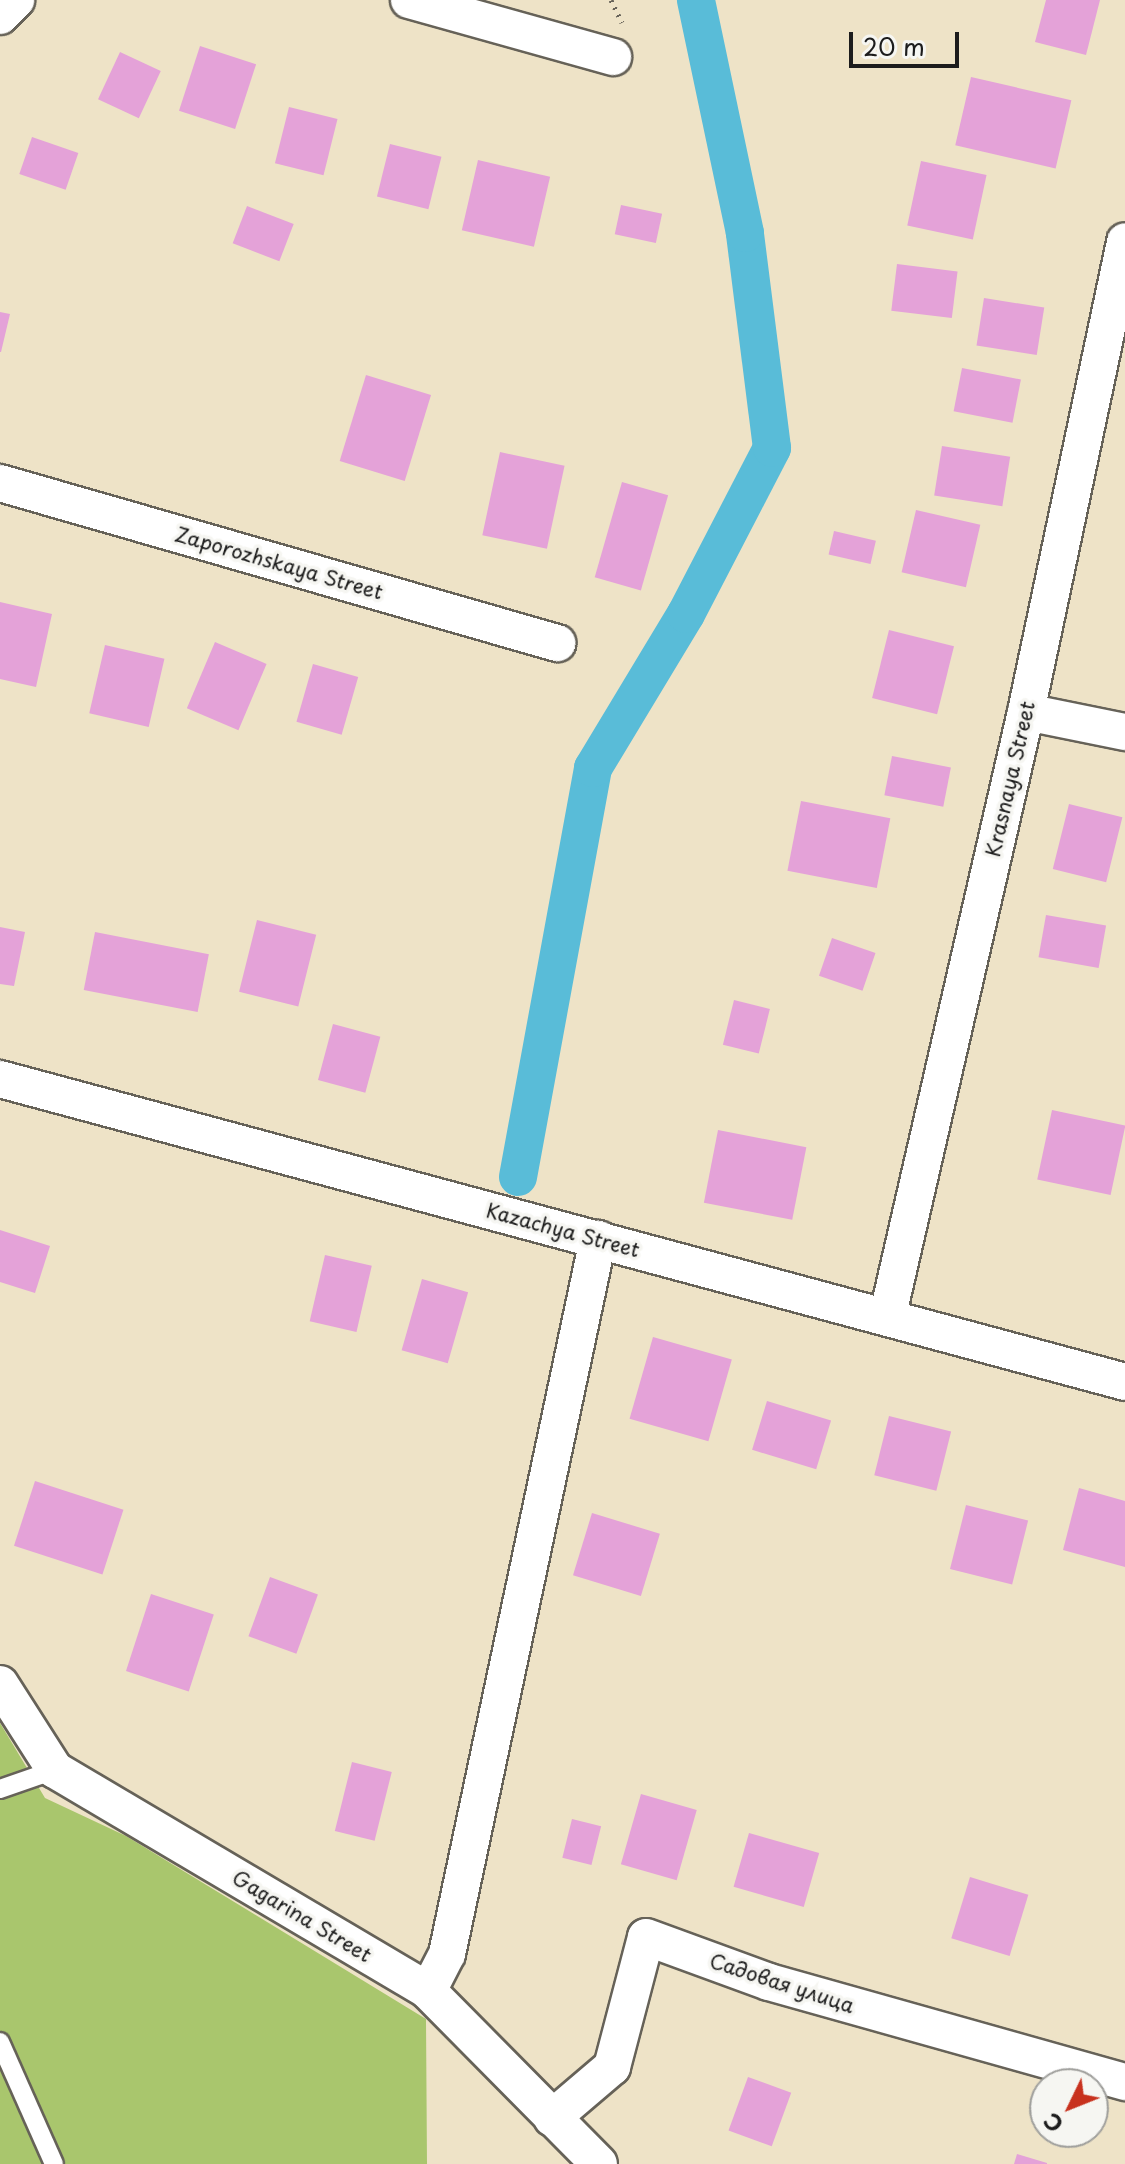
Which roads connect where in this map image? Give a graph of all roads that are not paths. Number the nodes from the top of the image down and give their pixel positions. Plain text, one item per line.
1 (16, 0) edge
2 (409, 0) edge
3 (0, 16) edge
4 (613, 57) dead end
5 (1125, 241) edge
6 (0, 483) edge
7 (557, 643) dead end
8 (1026, 712) junction
9 (1125, 732) edge
10 (0, 1079) edge
11 (598, 1239) junction
12 (888, 1314) junction
13 (1125, 1382) edge
14 (0, 1684) edge
15 (55, 1770) junction
16 (0, 1789) edge
17 (428, 1991) junction
18 (0, 2042) edge
19 (1125, 2082) edge
20 (552, 2118) junction
21 (54, 2164) edge
22 (599, 2164) edge

1 - 3 street
2 - 4 street
5 - 8 street, Krasnaya Street
6 - 7 street, Zaporozhskaya Street
8 - 9 street
8 - 12 street, Krasnaya Street
10 - 11 street, Kazachya Street
11 - 12 street, Kazachya Street
11 - 17 street
12 - 13 street, Kazachya Street
14 - 15 street, Gagarina Street
15 - 16 lane
15 - 17 street, Gagarina Street
17 - 20 street, Gagarina Street
18 - 21 lane
19 - 20 street, Садовая улица
20 - 22 street, Gagarina Street

